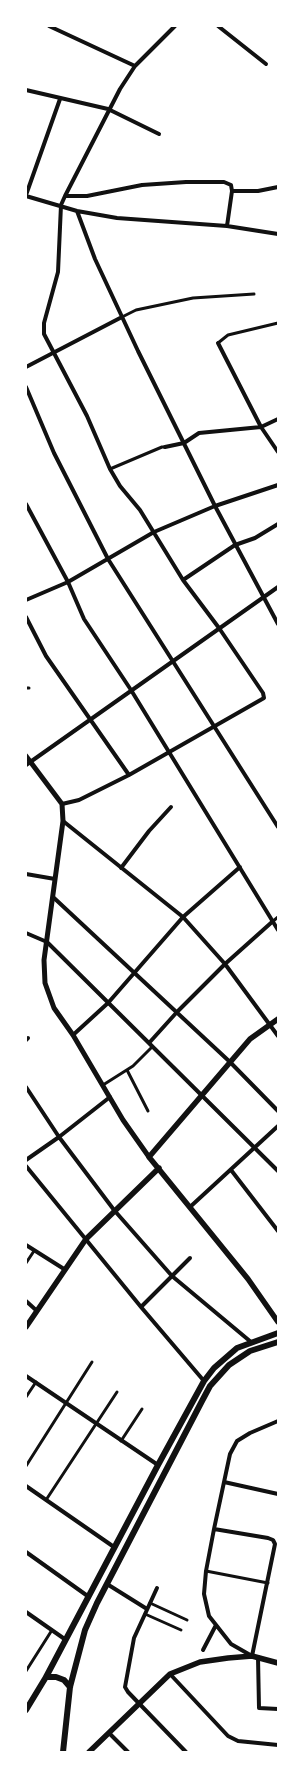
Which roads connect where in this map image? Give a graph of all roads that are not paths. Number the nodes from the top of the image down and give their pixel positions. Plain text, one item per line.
1 (49, 26) edge
2 (175, 26) edge
3 (218, 26) edge
4 (266, 64) dead end
5 (135, 66) junction
6 (26, 90) edge
7 (60, 99) junction
8 (108, 109) junction
9 (159, 134) dead end
10 (278, 187) edge
11 (232, 191) junction
12 (26, 196) edge
13 (65, 196) junction
14 (61, 205) junction
15 (77, 211) junction
16 (227, 226) junction
17 (278, 234) edge
18 (254, 294) dead end
19 (122, 317) junction
20 (278, 323) edge
21 (218, 343) joint
22 (54, 352) junction
23 (26, 367) edge
24 (26, 387) edge
25 (278, 419) edge
26 (261, 427) junction
27 (184, 443) junction
28 (165, 447) joint
29 (278, 452) edge
30 (110, 469) junction
31 (278, 485) edge
32 (26, 504) edge
33 (215, 506) junction
34 (278, 524) edge
35 (154, 532) junction
36 (236, 545) junction
37 (108, 558) junction
38 (183, 580) junction
39 (68, 582) junction
40 (278, 587) edge
41 (263, 598) junction
42 (26, 600) edge
43 (26, 617) edge
44 (278, 624) edge
45 (219, 628) junction
46 (174, 660) junction
47 (131, 690) junction
48 (90, 720) junction
49 (213, 726) junction
50 (168, 751) junction
51 (26, 756) edge
52 (28, 763) edge
53 (129, 775) junction
54 (62, 804) junction
55 (171, 807) dead end
56 (63, 821) junction
57 (278, 827) edge
58 (240, 867) junction
59 (122, 868) junction
60 (26, 874) edge
61 (55, 879) junction
62 (53, 897) junction
63 (183, 917) junction
64 (278, 917) edge
65 (272, 922) junction
66 (278, 930) edge
67 (26, 933) edge
68 (47, 942) junction
69 (225, 964) junction
70 (135, 972) junction
71 (108, 1003) junction
72 (177, 1012) junction
73 (278, 1019) edge
74 (269, 1025) junction
75 (73, 1035) junction
76 (278, 1036) edge
77 (149, 1043) junction
78 (152, 1047) junction
79 (230, 1062) junction
80 (126, 1070) junction
81 (103, 1085) junction
82 (26, 1087) edge
83 (202, 1096) junction
84 (110, 1097) junction
85 (148, 1111) dead end
86 (278, 1111) edge
87 (278, 1126) edge
88 (59, 1137) junction
89 (254, 1147) junction
90 (149, 1157) junction
91 (26, 1160) edge
92 (26, 1166) edge
93 (159, 1168) junction
94 (231, 1170) junction
95 (278, 1171) edge
96 (190, 1207) junction
97 (114, 1210) junction
98 (277, 1230) edge
99 (86, 1239) junction
100 (26, 1245) edge
101 (34, 1251) junction
102 (190, 1258) dead end
103 (26, 1263) edge
104 (64, 1269) junction
105 (172, 1276) junction
106 (26, 1301) edge
107 (141, 1307) junction
108 (37, 1311) junction
109 (278, 1322) edge
110 (26, 1327) edge
111 (278, 1333) edge
112 (251, 1342) junction
113 (278, 1342) edge
114 (92, 1362) dead end
115 (26, 1376) edge
116 (204, 1380) junction
117 (36, 1382) junction
118 (117, 1392) dead end
119 (26, 1397) edge
120 (66, 1403) junction
121 (142, 1409) dead end
122 (278, 1421) edge
123 (96, 1424) junction
124 (121, 1441) junction
125 (158, 1465) junction
126 (26, 1466) edge
127 (224, 1482) junction
128 (26, 1486) edge
129 (278, 1494) edge
130 (46, 1500) junction
131 (214, 1529) junction
132 (114, 1547) junction
133 (26, 1552) edge
134 (206, 1571) junction
135 (268, 1583) junction
136 (107, 1584) junction
137 (157, 1588) dead end
138 (89, 1597) junction
139 (150, 1603) junction
140 (147, 1609) junction
141 (26, 1612) edge
142 (145, 1614) junction
143 (187, 1620) dead end
144 (216, 1625) junction
145 (52, 1630) junction
146 (181, 1630) dead end
147 (66, 1640) junction
148 (203, 1650) dead end
149 (255, 1656) junction
150 (278, 1663) edge
151 (26, 1671) edge
152 (170, 1674) junction
153 (46, 1677) junction
154 (70, 1687) junction
155 (140, 1703) junction
156 (278, 1709) edge
157 (26, 1710) edge
158 (109, 1733) junction
159 (278, 1745) edge
160 (63, 1752) edge
161 (89, 1752) edge
162 (128, 1752) edge
163 (186, 1752) edge

1 - 5 street
2 - 5 street
3 - 4 street
5 - 8 street
6 - 7 street
7 - 8 street
7 - 12 street
8 - 9 street
8 - 13 street
10 - 11 street
11 - 13 street
11 - 16 street
12 - 14 street
13 - 14 street
14 - 15 street
14 - 22 street
15 - 16 street
15 - 19 street
16 - 17 street
18 - 19 street
19 - 22 street
19 - 27 street
20 - 21 street
21 - 26 street
22 - 23 street
22 - 30 street
24 - 37 street
25 - 26 street
26 - 27 street
26 - 29 street
27 - 28 street
27 - 33 street
28 - 30 street
30 - 35 street
31 - 33 street
32 - 39 street
33 - 35 street
33 - 36 street
34 - 36 street
35 - 37 street
35 - 38 street
36 - 38 street
36 - 41 street
37 - 39 street
37 - 46 street
38 - 45 street
39 - 42 street
39 - 47 street
40 - 41 street
41 - 44 street
41 - 45 street
43 - 48 street
45 - 46 street
45 - 49 street
46 - 47 street
46 - 49 street
47 - 48 street
47 - 50 street
48 - 52 street
48 - 53 street
49 - 50 street
49 - 57 street
50 - 53 street
50 - 58 street
51 - 52 street
52 - 54 street
53 - 54 street
54 - 56 street
55 - 59 street
56 - 59 street
56 - 61 street
58 - 63 street
58 - 65 street
59 - 63 street
60 - 61 street
61 - 62 street
62 - 68 street
62 - 70 street
63 - 69 street
63 - 70 street
64 - 65 street
65 - 66 street
65 - 69 street
67 - 68 street
68 - 71 street
68 - 75 street
69 - 72 street
69 - 74 street
70 - 71 street
70 - 72 street
71 - 75 street
71 - 77 street
72 - 77 street
72 - 79 street
73 - 74 main road
74 - 76 street
74 - 79 main road
75 - 81 street
77 - 78 street
78 - 80 street
78 - 83 street
79 - 83 main road
79 - 86 street
80 - 81 street
80 - 85 street
81 - 84 street
82 - 88 street
83 - 89 street
83 - 90 main road
84 - 88 street
84 - 90 street
87 - 89 street
88 - 91 street
88 - 97 street
89 - 94 street
89 - 95 street
90 - 93 main road
92 - 99 street
93 - 96 main road
93 - 97 main road
94 - 96 street
94 - 98 street
96 - 109 main road
97 - 99 main road
97 - 105 street
99 - 104 main road
99 - 107 street
100 - 101 street
101 - 103 street
101 - 104 street
102 - 105 street
104 - 108 main road
105 - 107 street
105 - 112 street
106 - 108 street
107 - 116 street
108 - 110 main road
111 - 112 highway
112 - 116 highway
113 - 136 highway
114 - 120 street
115 - 117 street
116 - 125 highway
117 - 119 street
117 - 120 street
118 - 123 street
120 - 123 street
120 - 126 street
121 - 124 street
122 - 127 street
123 - 124 street
123 - 130 street
124 - 125 street
125 - 132 highway
127 - 129 street
127 - 131 street
128 - 130 street
130 - 132 street
131 - 134 street
131 - 135 street
132 - 138 highway
133 - 138 street
134 - 135 street
134 - 144 street
135 - 149 street
136 - 140 street
136 - 154 highway
137 - 139 street
138 - 147 highway
139 - 140 street
139 - 143 street
140 - 142 street
141 - 145 street
142 - 146 street
142 - 155 street
144 - 148 street
144 - 149 street
145 - 147 street
145 - 151 street
147 - 153 highway
149 - 150 main road
149 - 152 main road
149 - 156 street
152 - 155 main road
152 - 159 street
153 - 154 highway
153 - 157 highway
154 - 160 highway
155 - 158 main road
155 - 163 street
158 - 161 main road
158 - 162 street

